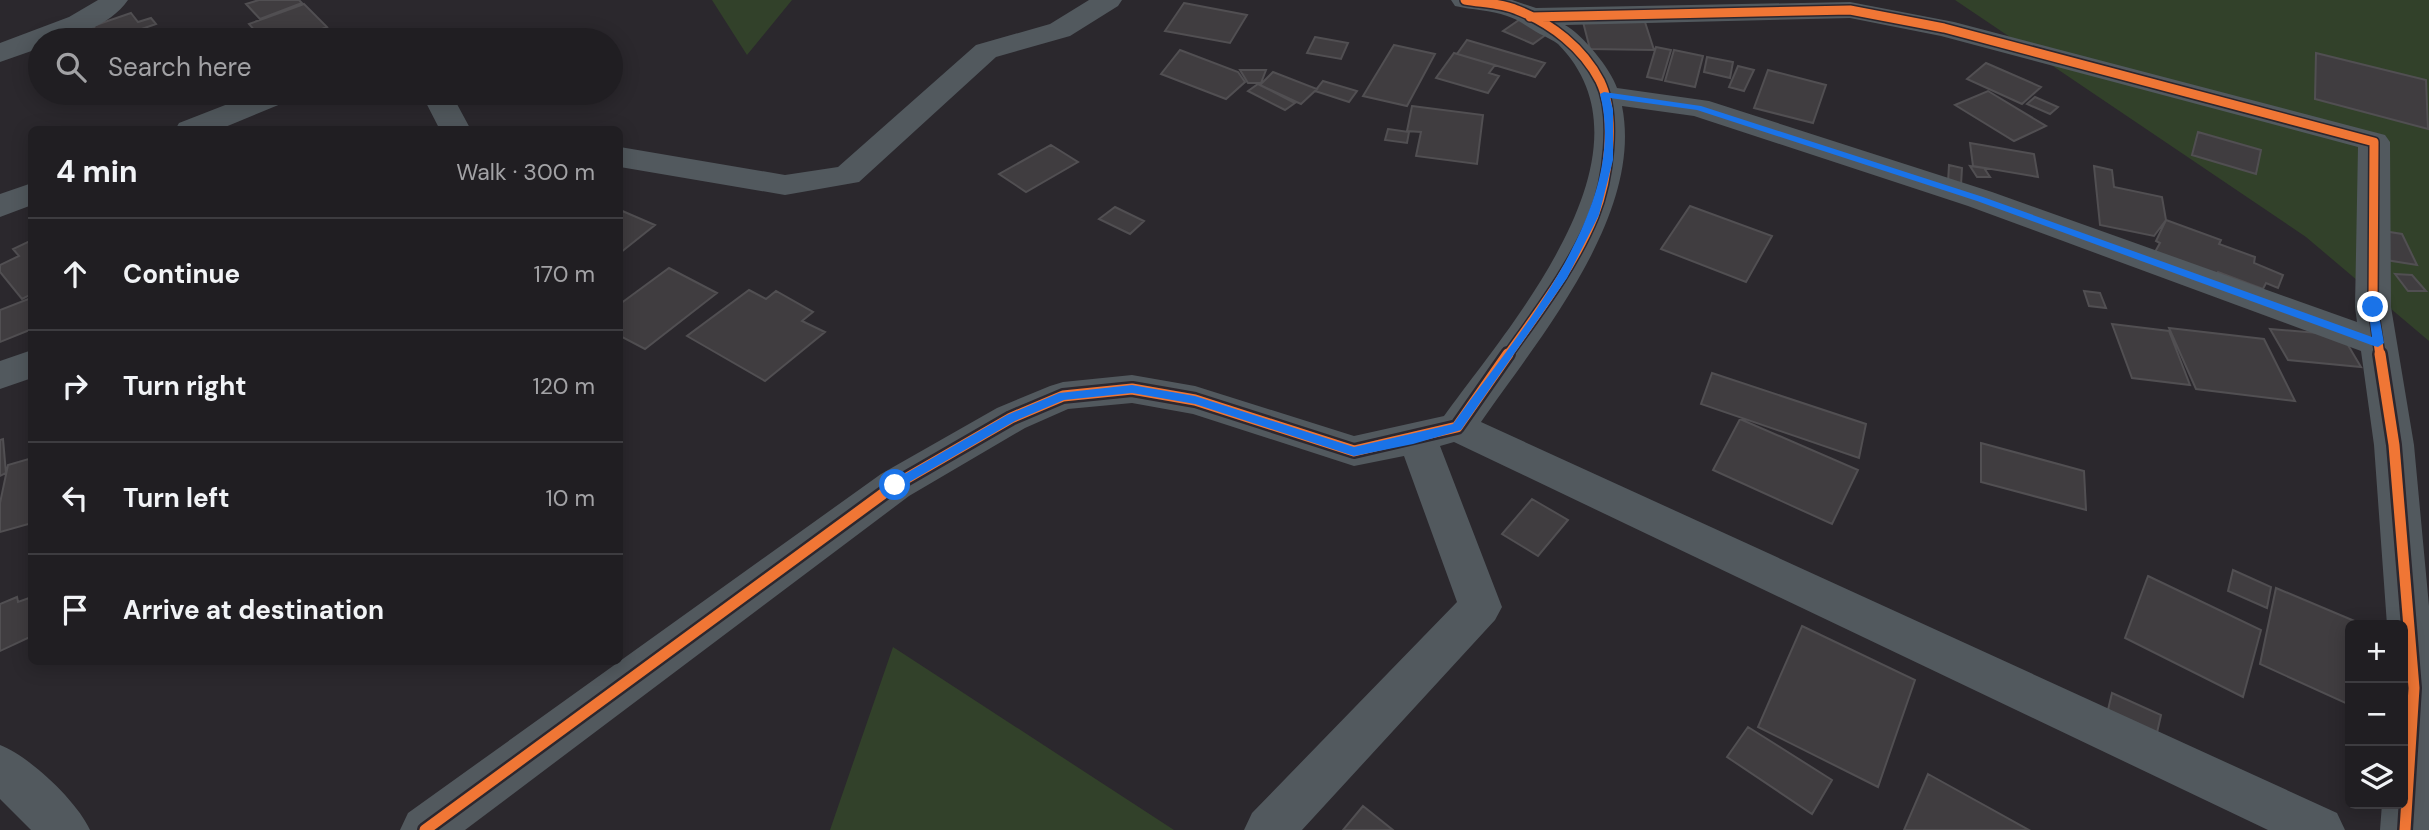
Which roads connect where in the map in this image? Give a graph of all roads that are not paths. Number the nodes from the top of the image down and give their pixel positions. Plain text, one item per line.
1 (114, 0) edge
2 (1108, 0) edge
3 (1465, 0) edge
4 (1530, 17) junction
5 (64, 28) edge
6 (28, 42) edge
7 (0, 53) edge
8 (1604, 94) junction
9 (252, 105) edge
10 (442, 105) edge
11 (200, 126) edge
12 (454, 126) edge
13 (623, 158) edge
14 (28, 195) edge
15 (0, 206) edge
16 (2378, 343) junction
17 (28, 364) edge
18 (0, 375) edge
19 (1437, 432) junction
20 (0, 767) edge
21 (65, 830) edge
22 (425, 830) edge
23 (1269, 830) edge
24 (2320, 830) edge
25 (2405, 830) edge

1 - 5 street
2 - 13 street
3 - 4 street
4 - 8 street
4 - 16 street
6 - 7 street
8 - 16 street
8 - 19 street
9 - 11 street
10 - 12 street
14 - 15 street
16 - 25 street
17 - 18 street
19 - 22 street
19 - 23 street
19 - 24 street
20 - 21 street

